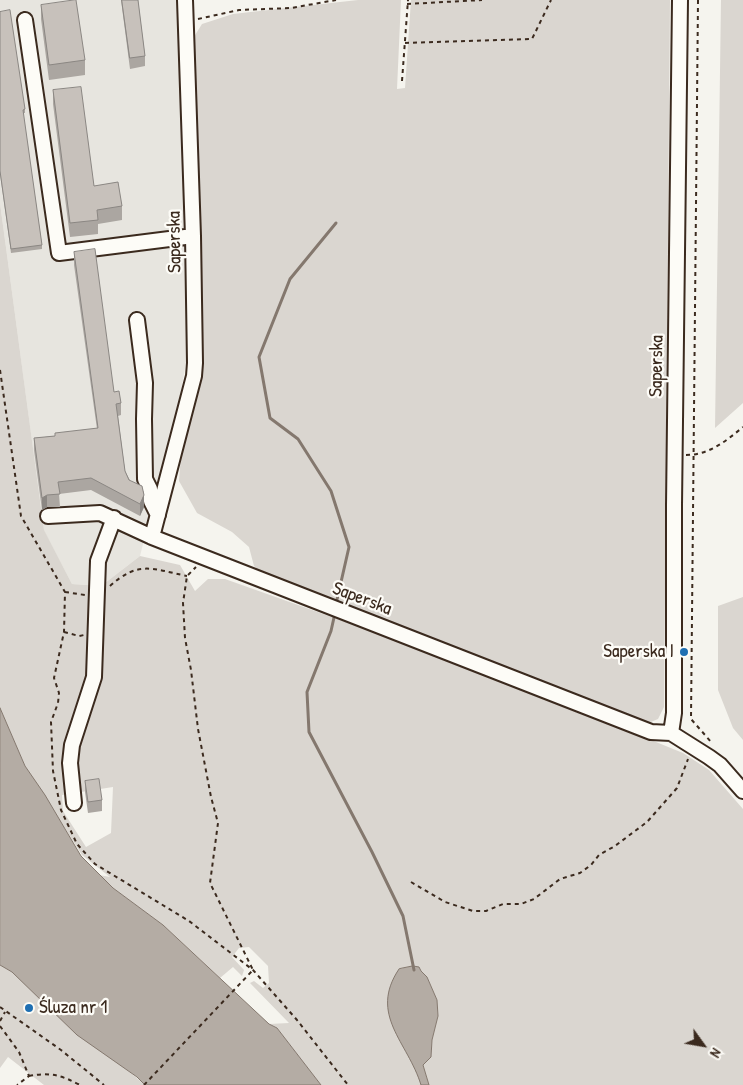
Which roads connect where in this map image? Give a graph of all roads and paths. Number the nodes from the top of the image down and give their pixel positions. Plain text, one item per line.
1 (185, 0) edge
2 (336, 0) edge
3 (408, 0) edge
4 (482, 0) edge
5 (551, 0) edge
6 (680, 0) edge
7 (698, 0) edge
8 (408, 4) junction
9 (25, 20) dead end
10 (186, 21) junction
11 (405, 44) junction
12 (402, 81) dead end
13 (193, 236) junction
14 (137, 320) dead end
15 (0, 370) edge
16 (743, 427) edge
17 (694, 455) junction
18 (675, 456) junction
19 (158, 515) junction
20 (48, 516) dead end
21 (114, 518) junction
22 (152, 537) junction
23 (64, 592) junction
24 (96, 594) junction
25 (64, 632) junction
26 (95, 632) junction
27 (671, 733) junction
28 (715, 746) dead end
29 (693, 748) junction
30 (743, 791) edge
31 (74, 803) dead end
32 (411, 882) dead end
33 (252, 970) junction
34 (0, 1007) edge
35 (5, 1012) junction
36 (0, 1021) edge
37 (0, 1026) edge
38 (29, 1076) junction
39 (17, 1085) edge
40 (80, 1085) edge
41 (104, 1085) edge
42 (144, 1085) edge
43 (348, 1085) edge

1 - 10 street, Saperska
2 - 10 path
3 - 8 path
4 - 8 path
5 - 11 path
6 - 18 street, Saperska
7 - 17 path
8 - 11 path
9 - 13 street
10 - 13 street, Saperska
11 - 12 path
13 - 19 street, Saperska
14 - 19 street
15 - 23 path
16 - 17 path
17 - 18 path
17 - 28 path
18 - 27 street, Saperska
19 - 22 street, Saperska
20 - 21 street, Saperska
21 - 22 street, Saperska
21 - 24 street
22 - 27 street, Saperska
23 - 24 path
23 - 25 path
24 - 26 street
24 - 33 path
25 - 26 path
25 - 33 path
26 - 31 street
27 - 29 street, Saperska
29 - 30 street, Saperska
29 - 32 path
33 - 42 path
33 - 43 path
34 - 35 path
35 - 36 path
35 - 41 path
37 - 38 path
38 - 39 path
38 - 40 path

